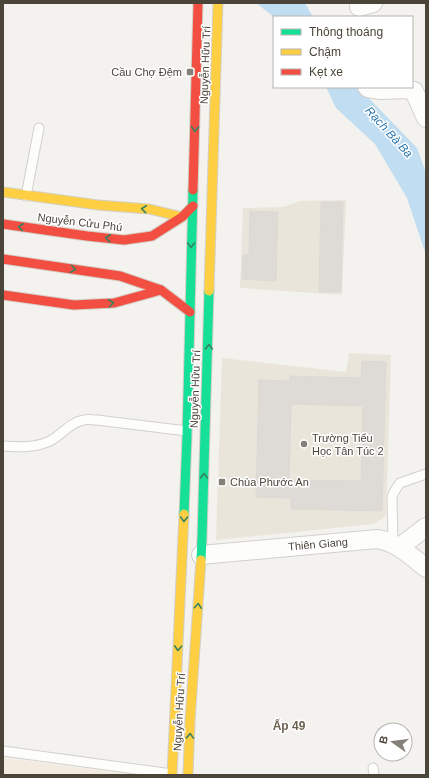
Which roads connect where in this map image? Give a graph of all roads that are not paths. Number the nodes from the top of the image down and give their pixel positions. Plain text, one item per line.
1 (198, 5) edge
2 (218, 5) edge
3 (368, 88) edge
4 (404, 88) edge
5 (404, 88) edge
6 (426, 118) edge
7 (38, 128) dead end
8 (3, 192) edge
9 (26, 196) junction
10 (192, 206) junction
11 (182, 217) junction
12 (3, 224) edge
13 (3, 259) edge
14 (161, 290) junction
15 (3, 295) edge
16 (190, 312) junction
17 (187, 431) junction
18 (3, 446) edge
19 (426, 474) edge
20 (426, 527) edge
21 (396, 545) junction
22 (201, 556) junction
23 (426, 568) edge
24 (3, 751) edge
25 (172, 774) edge
26 (188, 775) edge

1 -> 10 main road, Nguyễn Hữu Trí
22 -> 2 main road, Nguyễn Hữu Trí
3 - 5 street
4 - 6 street
7 - 9 lane
8 - 9 main road
11 -> 9 main road
10 - 11 main road, Nguyễn Cửu Phú
10 -> 16 main road, Nguyễn Hữu Trí
11 -> 12 main road, Nguyễn Cửu Phú
13 -> 14 main road
15 -> 14 main road
14 - 16 main road
16 - 17 main road, Nguyễn Hữu Trí
17 - 18 lane
17 -> 25 main road, Nguyễn Hữu Trí
19 - 21 lane
20 - 21 street
21 - 22 street, Thiên Giang
21 - 23 street, Thiên Giang
26 -> 22 main road, Nguyễn Hữu Trí
24 - 25 lane

